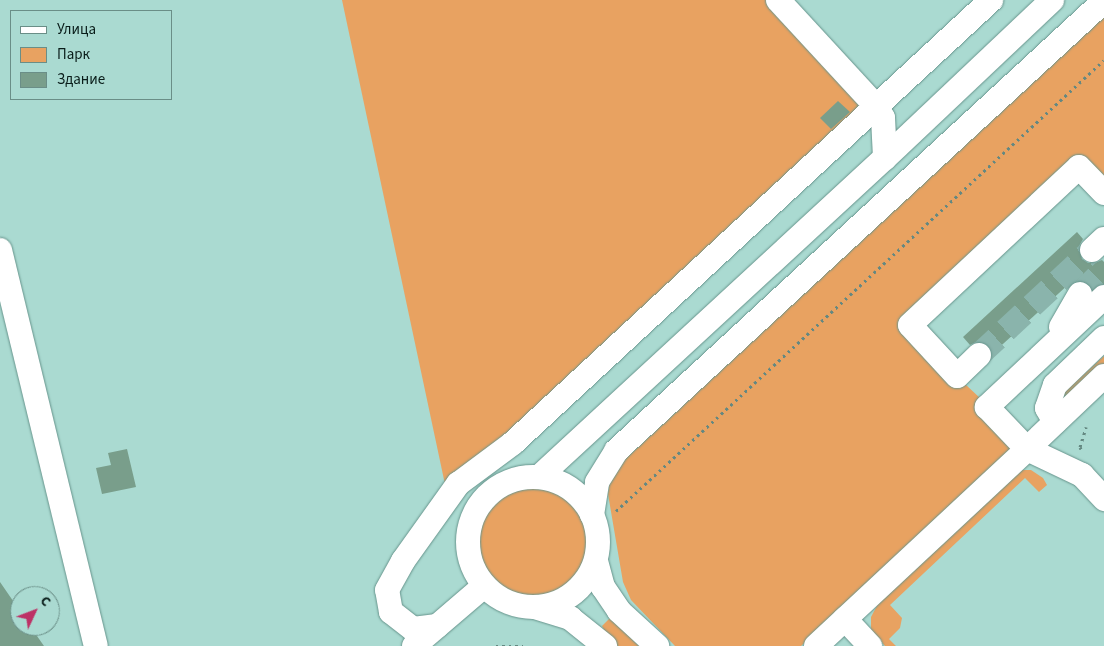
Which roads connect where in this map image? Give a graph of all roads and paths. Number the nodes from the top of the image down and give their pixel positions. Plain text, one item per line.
1 (778, 0) edge
2 (990, 0) edge
3 (1052, 0) edge
4 (1104, 1) edge
5 (1104, 60) edge
6 (875, 105) junction
7 (885, 158) junction
8 (1104, 193) edge
9 (0, 250) edge
10 (1080, 294) tunnel mouth
11 (1104, 297) tunnel mouth
12 (1104, 338) edge
13 (1048, 350) junction
14 (979, 355) tunnel mouth
15 (1104, 376) edge
16 (1054, 422) junction
17 (1087, 425) dead end
18 (1027, 449) junction
19 (1085, 453) dead end
20 (539, 477) junction
21 (1104, 500) edge
22 (603, 514) junction
23 (596, 561) junction
24 (484, 586) junction
25 (538, 608) junction
26 (845, 619) junction
27 (437, 626) junction
28 (96, 646) edge
29 (414, 646) edge
30 (496, 646) edge
31 (523, 646) edge
32 (605, 646) edge
33 (656, 646) edge
34 (816, 646) edge
35 (870, 646) edge

1 - 6 street
2 - 6 street
3 - 7 street
4 - 22 street
5 - 22 path
6 - 7 street
6 - 27 street
7 - 20 street
8 - 14 street
9 - 28 street
10 - 13 street
11 - 13 street
12 - 16 street
13 - 18 street
15 - 16 street
16 - 18 street
17 - 19 path
18 - 21 street
18 - 26 street
20 - 22 street
20 - 24 street
22 - 23 street
23 - 25 street
23 - 33 street
24 - 25 street
24 - 27 street
25 - 32 street
26 - 34 street
26 - 35 street
27 - 29 street
30 - 31 path

